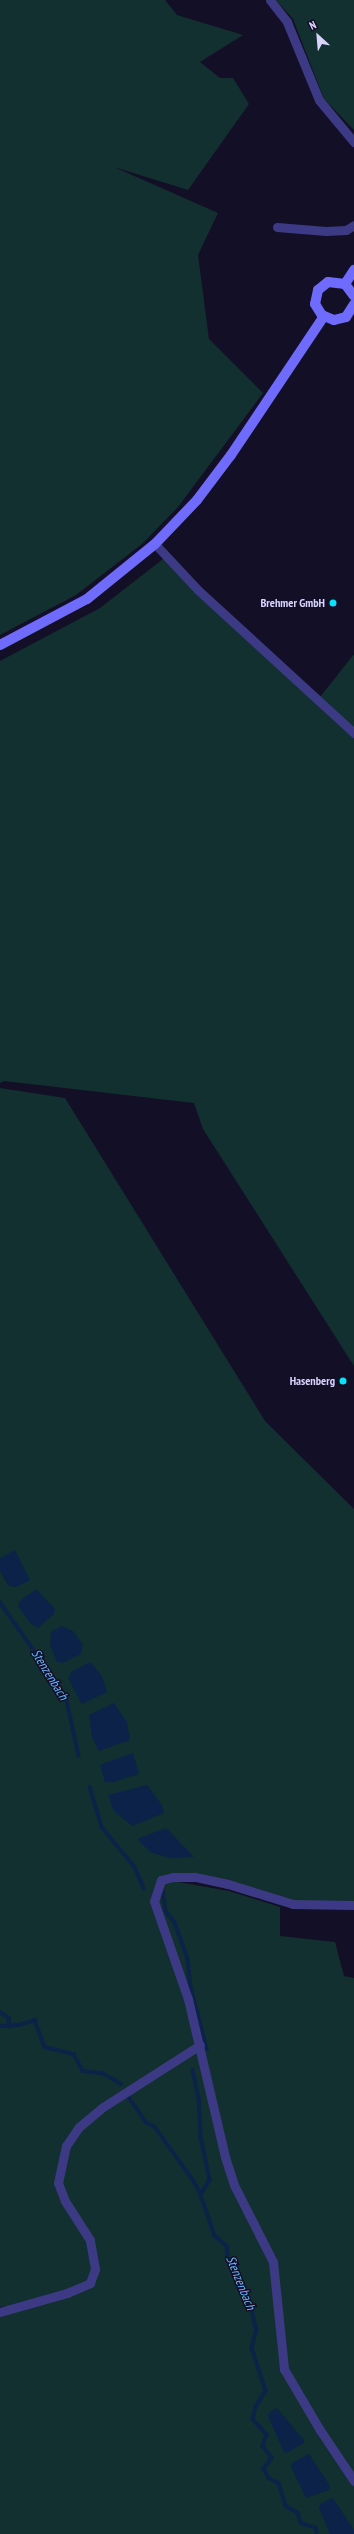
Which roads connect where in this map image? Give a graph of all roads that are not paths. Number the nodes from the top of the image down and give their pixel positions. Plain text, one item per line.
1 (270, 0) edge
2 (354, 142) edge
3 (354, 226) edge
4 (277, 227) dead end
5 (354, 270) edge
6 (345, 284) junction
7 (354, 296) edge
8 (353, 311) edge
9 (324, 316) junction
10 (155, 544) junction
11 (0, 645) edge
12 (354, 733) edge
13 (354, 1906) edge
14 (200, 2045) junction
15 (0, 2312) edge
16 (354, 2481) edge

1 - 2 street
3 - 4 street
5 - 6 main road
6 - 7 main road
6 - 9 main road
8 - 9 main road
9 - 10 main road
10 - 11 main road
10 - 12 street
13 - 14 street
14 - 15 street
14 - 16 street

